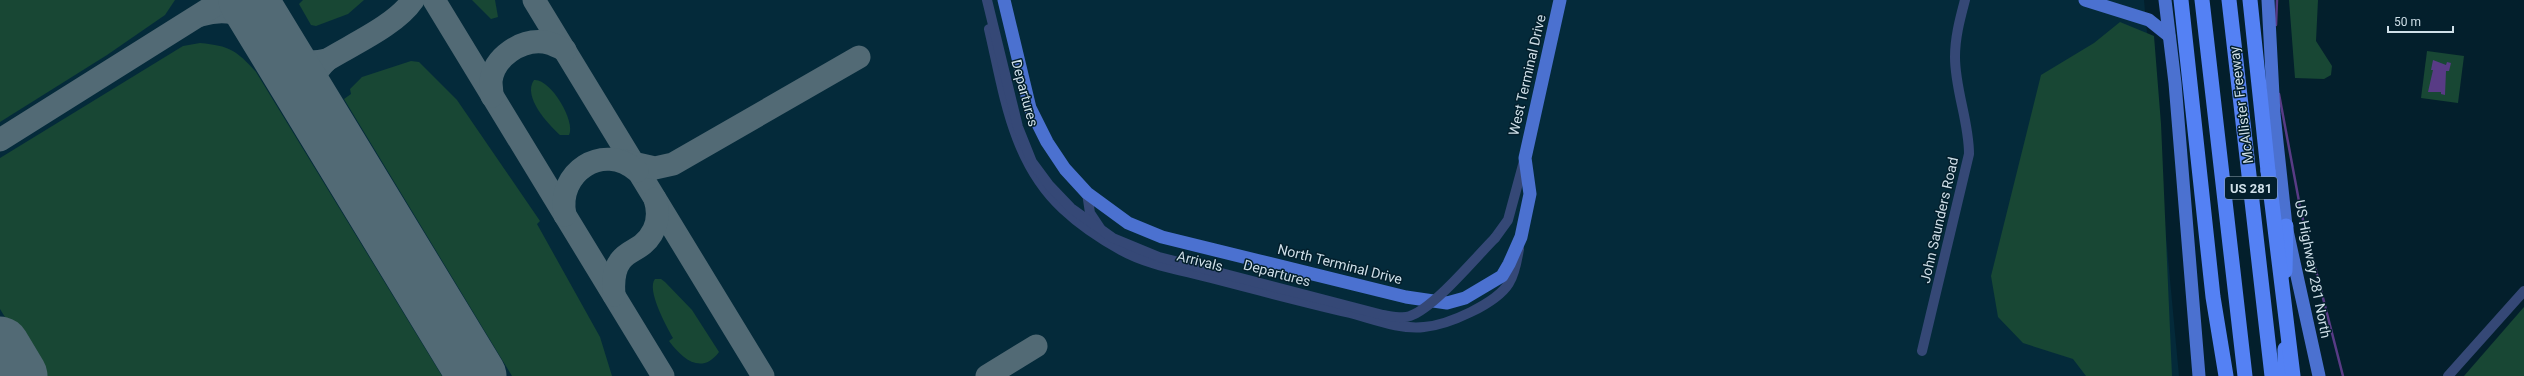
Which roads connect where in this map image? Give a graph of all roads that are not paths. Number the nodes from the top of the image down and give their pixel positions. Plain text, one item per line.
1 (982, 0) edge
2 (987, 0) edge
3 (1004, 0) edge
4 (1560, 0) edge
5 (1965, 0) edge
6 (2085, 0) edge
7 (2165, 0) edge
8 (2181, 0) edge
9 (2202, 0) edge
10 (2229, 0) edge
11 (2250, 0) edge
12 (2268, 0) edge
13 (2169, 36) junction
14 (1525, 158) junction
15 (1087, 193) junction
16 (2286, 226) junction
17 (1521, 237) junction
18 (1122, 251) junction
19 (2524, 291) edge
20 (1922, 351) dead end
21 (2199, 376) edge
22 (2226, 376) edge
23 (2244, 376) edge
24 (2272, 376) edge
25 (2285, 376) edge
26 (2293, 376) edge
27 (2319, 376) edge
28 (2448, 376) edge

1 - 18 street, Arrivals
2 - 14 street, Departures, bridge
3 - 15 main road, North Terminal Drive
4 - 14 main road, West Terminal Drive
5 - 20 street, John Saunders Road
6 - 13 main road
7 - 13 main road
8 - 22 highway
9 - 23 highway, McAllister Freeway / US 281
10 - 24 highway, McAllister Freeway / US 281
11 - 26 highway, bridge
12 - 16 main road, US Highway 281 North
13 - 21 main road
14 - 17 main road, North Terminal Drive
15 - 17 main road, North Terminal Drive
15 - 18 street
16 - 25 highway
16 - 27 main road, US Highway 281 North
17 - 18 street, Arrivals
19 - 28 street

